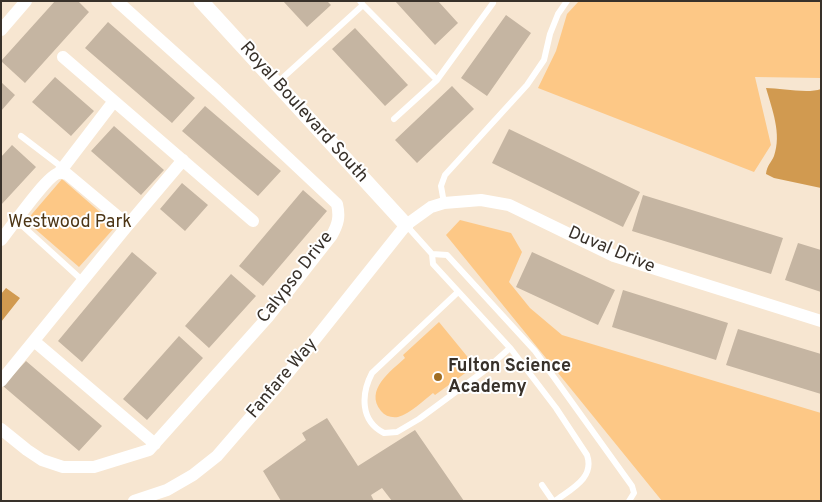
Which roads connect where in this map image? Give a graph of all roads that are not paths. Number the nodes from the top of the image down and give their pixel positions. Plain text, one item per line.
1 (26, 1) edge
2 (117, 1) edge
3 (200, 1) edge
4 (567, 1) edge
5 (361, 3) edge
6 (493, 3) dead end
7 (1, 30) edge
8 (64, 57) dead end
9 (437, 80) junction
10 (276, 83) junction
11 (114, 101) junction
12 (394, 119) dead end
13 (21, 136) dead end
14 (182, 160) junction
15 (61, 170) junction
16 (444, 203) junction
17 (16, 220) junction
18 (252, 221) dead end
19 (128, 225) junction
20 (406, 225) junction
21 (1, 240) edge
22 (432, 254) junction
23 (83, 281) junction
24 (458, 292) junction
25 (821, 321) edge
26 (34, 341) junction
27 (510, 348) junction
28 (1, 381) edge
29 (1, 430) edge
30 (155, 444) junction
31 (542, 485) dead end
32 (134, 501) edge
33 (554, 501) edge
34 (629, 501) edge

1 - 7 street
2 - 30 street, Calypso Drive
3 - 10 street, Royal Boulevard South
4 - 16 lane
5 - 9 lane
5 - 10 lane
6 - 9 lane
8 - 11 street
9 - 12 lane
10 - 20 street, Royal Boulevard South
11 - 14 street
11 - 15 street
13 - 15 lane
14 - 18 street
14 - 19 street
15 - 17 street
15 - 19 street
16 - 20 street, Duval Drive
16 - 25 street, Duval Drive
17 - 21 street
17 - 23 lane
19 - 23 street
20 - 22 lane
20 - 32 street, Fanfare Way
22 - 24 lane
22 - 34 lane
23 - 26 street
24 - 27 lane
24 - 27 lane
26 - 28 street
26 - 30 street
27 - 33 lane
29 - 30 street, Calypso Drive
31 - 33 lane

